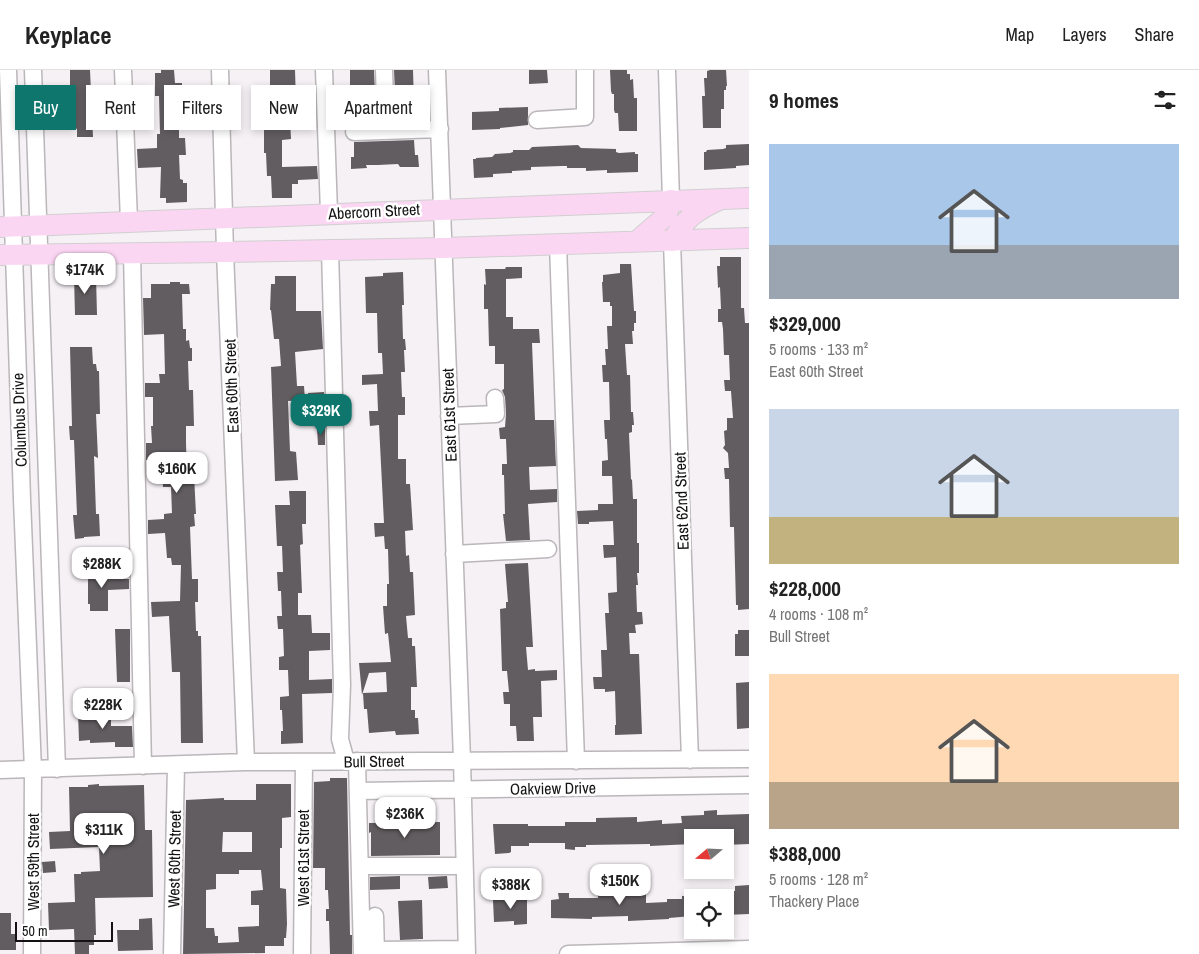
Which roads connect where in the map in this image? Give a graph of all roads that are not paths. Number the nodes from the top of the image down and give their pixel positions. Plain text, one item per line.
1 (8, 70) edge
2 (33, 70) edge
3 (123, 70) edge
4 (220, 70) edge
5 (324, 70) edge
6 (384, 70) edge
7 (437, 70) edge
8 (585, 70) edge
9 (667, 70) edge
10 (537, 120) dead end
11 (440, 129) junction
12 (386, 131) junction
13 (354, 132) dead end
14 (723, 198) junction
15 (749, 198) edge
16 (671, 200) junction
17 (443, 208) junction
18 (329, 214) junction
19 (225, 218) junction
20 (129, 221) junction
21 (38, 224) junction
22 (7, 226) edge
23 (749, 238) edge
24 (637, 241) junction
25 (672, 241) junction
26 (558, 244) junction
27 (443, 248) junction
28 (330, 250) junction
29 (225, 252) junction
30 (132, 253) junction
31 (7, 254) edge
32 (40, 254) junction
33 (495, 398) dead end
34 (449, 416) junction
35 (548, 549) dead end
36 (454, 554) junction
37 (749, 759) edge
38 (462, 760) junction
39 (690, 760) junction
40 (351, 761) junction
41 (576, 761) junction
42 (246, 762) junction
43 (304, 762) junction
44 (176, 765) junction
45 (143, 766) junction
46 (57, 769) junction
47 (0, 770) edge
48 (33, 770) junction
49 (749, 785) edge
50 (462, 790) junction
51 (358, 791) junction
52 (360, 866) junction
53 (464, 866) junction
54 (375, 916) dead end
55 (749, 949) edge
56 (467, 952) edge
57 (371, 953) edge
58 (32, 954) edge
59 (172, 954) edge
60 (302, 954) edge
61 (568, 954) edge

1 - 22 street, Columbus Drive
2 - 21 street, Columbus Drive
3 - 20 street
4 - 19 street, East 60th Street
5 - 18 street
6 - 12 street
7 - 11 street, East 61st Street
8 - 10 street
9 - 16 street
11 - 12 street
11 - 17 street, East 61st Street
12 - 13 street
14 - 15 main road, Abercorn Street
14 - 16 main road, Abercorn Street
14 - 25 main road
16 - 17 main road, Abercorn Street
16 - 24 main road
17 - 18 main road, Abercorn Street
17 - 27 street, East 61st Street
18 - 19 main road, Abercorn Street
19 - 20 main road, Abercorn Street
19 - 29 street, East 60th Street
20 - 21 main road, Abercorn Street
21 - 22 main road, Abercorn Street
21 - 32 street, Columbus Drive
22 - 31 street, Columbus Drive
23 - 25 main road
24 - 25 main road
24 - 26 main road
25 - 39 street, East 62nd Street
26 - 27 main road
26 - 41 street
27 - 28 main road
27 - 34 street, East 61st Street
28 - 29 main road
28 - 40 street
29 - 30 main road
29 - 42 street, East 60th Street
30 - 32 main road
30 - 45 street
31 - 32 main road
31 - 48 street, Columbus Drive
32 - 46 street, Columbus Drive
33 - 34 street
34 - 36 street, East 61st Street
35 - 36 street
36 - 38 street, East 61st Street
37 - 39 street, Bull Street
38 - 40 street, Bull Street
38 - 41 street, Bull Street
38 - 50 street, East 61st Street
39 - 41 street, Bull Street
40 - 43 street, Bull Street
40 - 51 street
42 - 43 street, Bull Street
42 - 44 street, Bull Street
43 - 60 street, West 61st Street
44 - 45 street, Bull Street
44 - 59 street, West 60th Street
45 - 46 street, Bull Street
46 - 48 street, Bull Street
47 - 48 street, Bull Street
48 - 58 street, West 59th Street
49 - 50 street, Oakview Drive
50 - 51 street, Oakview Drive
50 - 53 street, East 61st Street
51 - 52 street
52 - 53 street
52 - 57 street
53 - 56 street, East 61st Street
54 - 57 street
55 - 61 street
56 - 57 street

